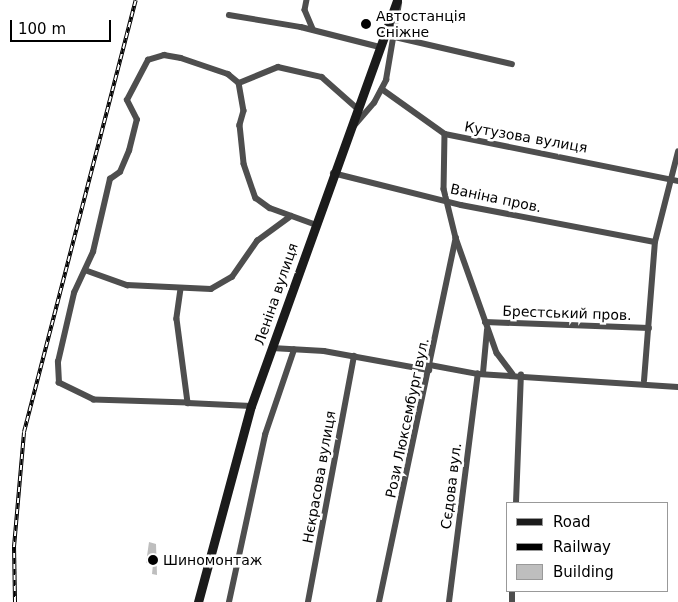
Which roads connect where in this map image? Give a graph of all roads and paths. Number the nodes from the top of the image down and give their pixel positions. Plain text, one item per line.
1 (307, 0) edge
2 (398, 0) edge
3 (228, 15) dead end
4 (313, 29) junction
5 (395, 38) junction
6 (380, 47) junction
7 (512, 64) dead end
8 (239, 83) junction
9 (382, 89) junction
10 (357, 108) junction
11 (348, 132) junction
12 (444, 134) junction
13 (678, 152) edge
14 (332, 174) junction
15 (669, 178) junction
16 (678, 181) edge
17 (446, 201) junction
18 (291, 216) junction
19 (314, 224) junction
20 (456, 238) junction
21 (656, 242) junction
22 (85, 270) junction
23 (181, 289) junction
24 (486, 325) junction
25 (648, 328) junction
26 (272, 348) junction
27 (294, 350) junction
28 (354, 356) junction
29 (430, 367) junction
30 (481, 373) junction
31 (513, 374) junction
32 (521, 375) junction
33 (644, 381) junction
34 (678, 387) edge
35 (188, 403) junction
36 (251, 406) junction
37 (516, 502) edge
38 (198, 602) edge
39 (229, 602) edge
40 (308, 602) edge
41 (379, 602) edge
42 (449, 602) edge

1 - 4 street
2 - 5 street
2 - 6 main road, Леніна вулиця
3 - 4 street
4 - 6 street
5 - 7 street
5 - 9 street
6 - 10 main road, Леніна вулиця
8 - 10 street
8 - 18 street
8 - 22 street
9 - 11 street
9 - 12 street, Кутузова вулиця
10 - 11 main road, Леніна вулиця
11 - 14 main road, Леніна вулиця
12 - 15 street, Кутузова вулиця
12 - 17 street
13 - 15 street
14 - 17 street, Ваніна пров.
14 - 19 main road, Леніна вулиця
15 - 16 street, Кутузова вулиця
15 - 21 street
17 - 20 street
17 - 21 street, Ваніна пров.
18 - 19 street
18 - 23 street
19 - 26 main road, Леніна вулиця
20 - 24 street
20 - 29 street, Рози Люксембург вул.
21 - 25 street
22 - 23 street
22 - 35 street
23 - 35 street
24 - 25 street, Брестський пров.
24 - 30 street, Сєдова вул.
24 - 31 street
25 - 33 street
26 - 27 street
26 - 36 main road, Леніна вулиця
27 - 28 street
27 - 39 street
28 - 29 street
28 - 40 street, Нєкрасова вулиця
29 - 30 street
29 - 41 street, Рози Люксембург вул.
30 - 31 street
30 - 42 street, Сєдова вул.
31 - 32 street
32 - 33 street
32 - 37 street
33 - 34 street
35 - 36 street
36 - 38 main road, Леніна вулиця

